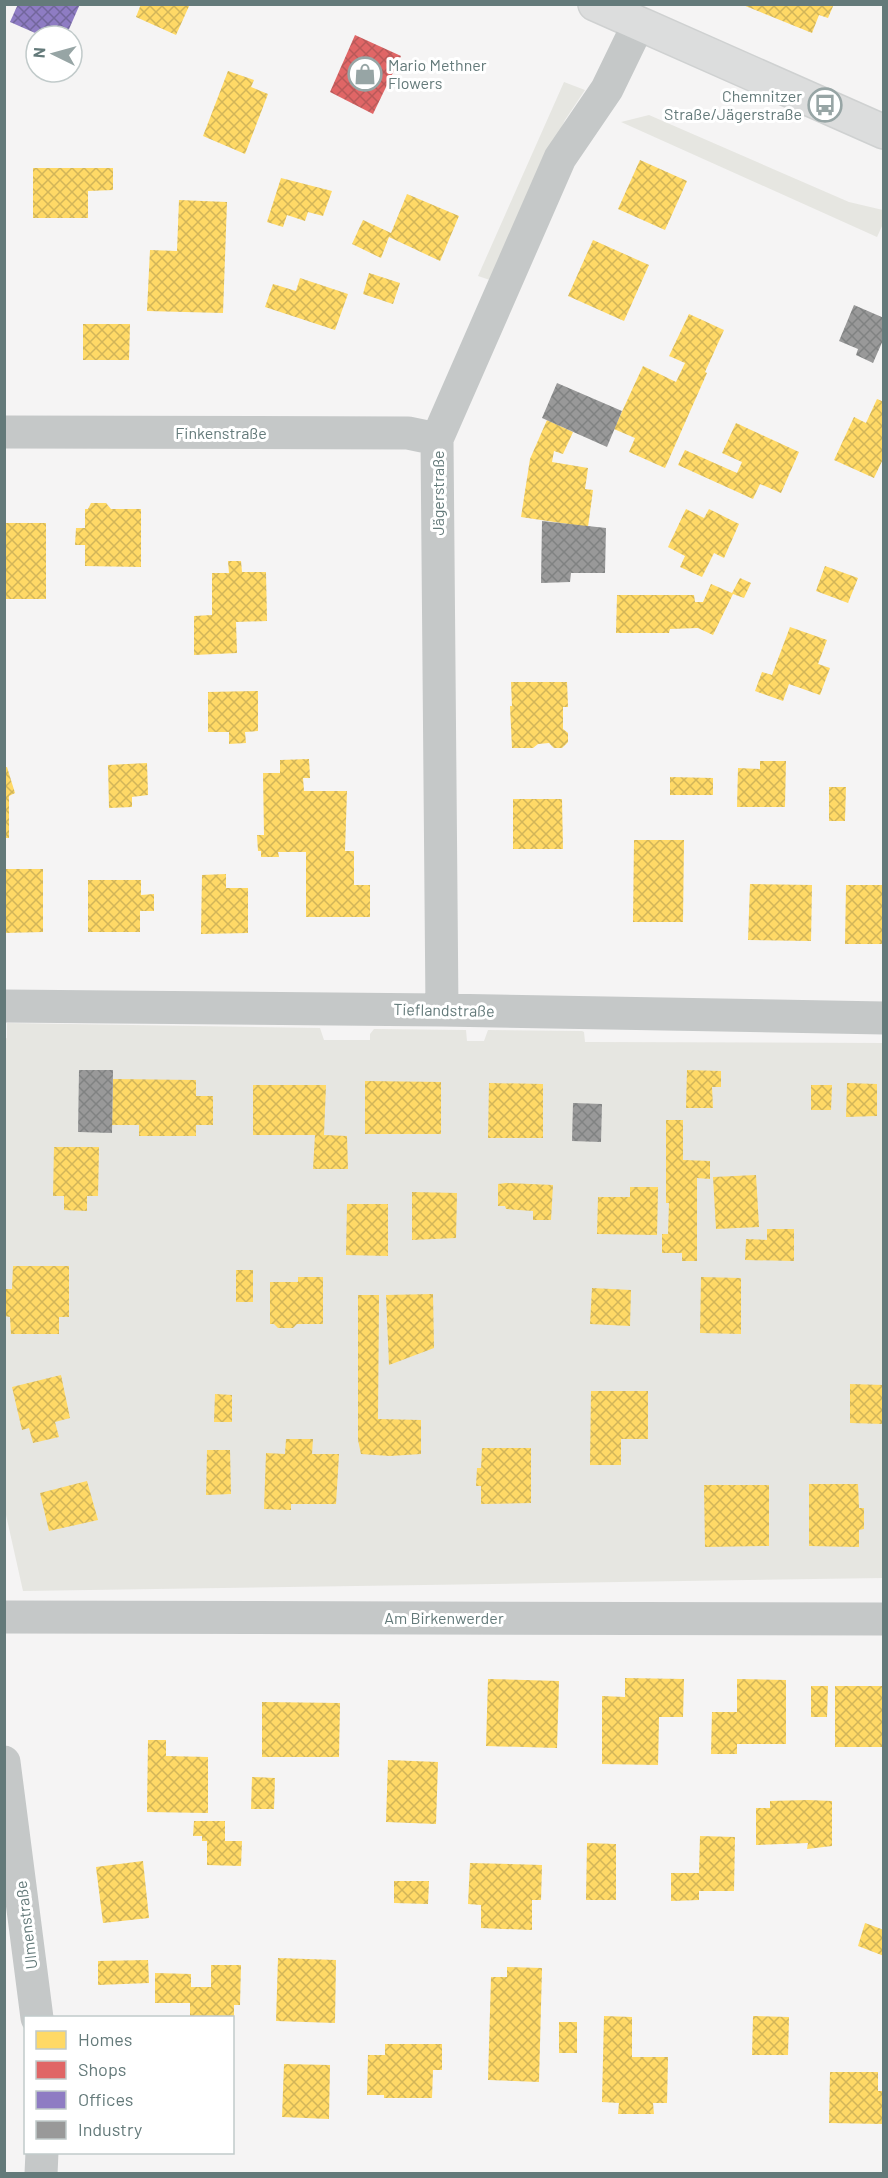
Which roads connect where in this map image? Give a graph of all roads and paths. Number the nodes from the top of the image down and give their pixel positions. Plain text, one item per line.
1 (595, 4) edge
2 (639, 23) junction
3 (884, 132) edge
4 (4, 432) edge
5 (437, 439) junction
6 (4, 1006) edge
7 (442, 1010) junction
8 (884, 1018) edge
9 (4, 1617) edge
10 (884, 1619) edge
11 (4, 1762) edge
12 (37, 2016) edge
13 (42, 2154) edge
14 (41, 2174) edge

1 - 2 main road
2 - 3 main road
2 - 5 street, Jägerstraße
4 - 5 street, Finkenstraße
5 - 7 street, Jägerstraße
6 - 7 street, Tieflandstraße
7 - 8 street, Tieflandstraße
9 - 10 street, Am Birkenwerder
11 - 12 street, Ulmenstraße
13 - 14 street

